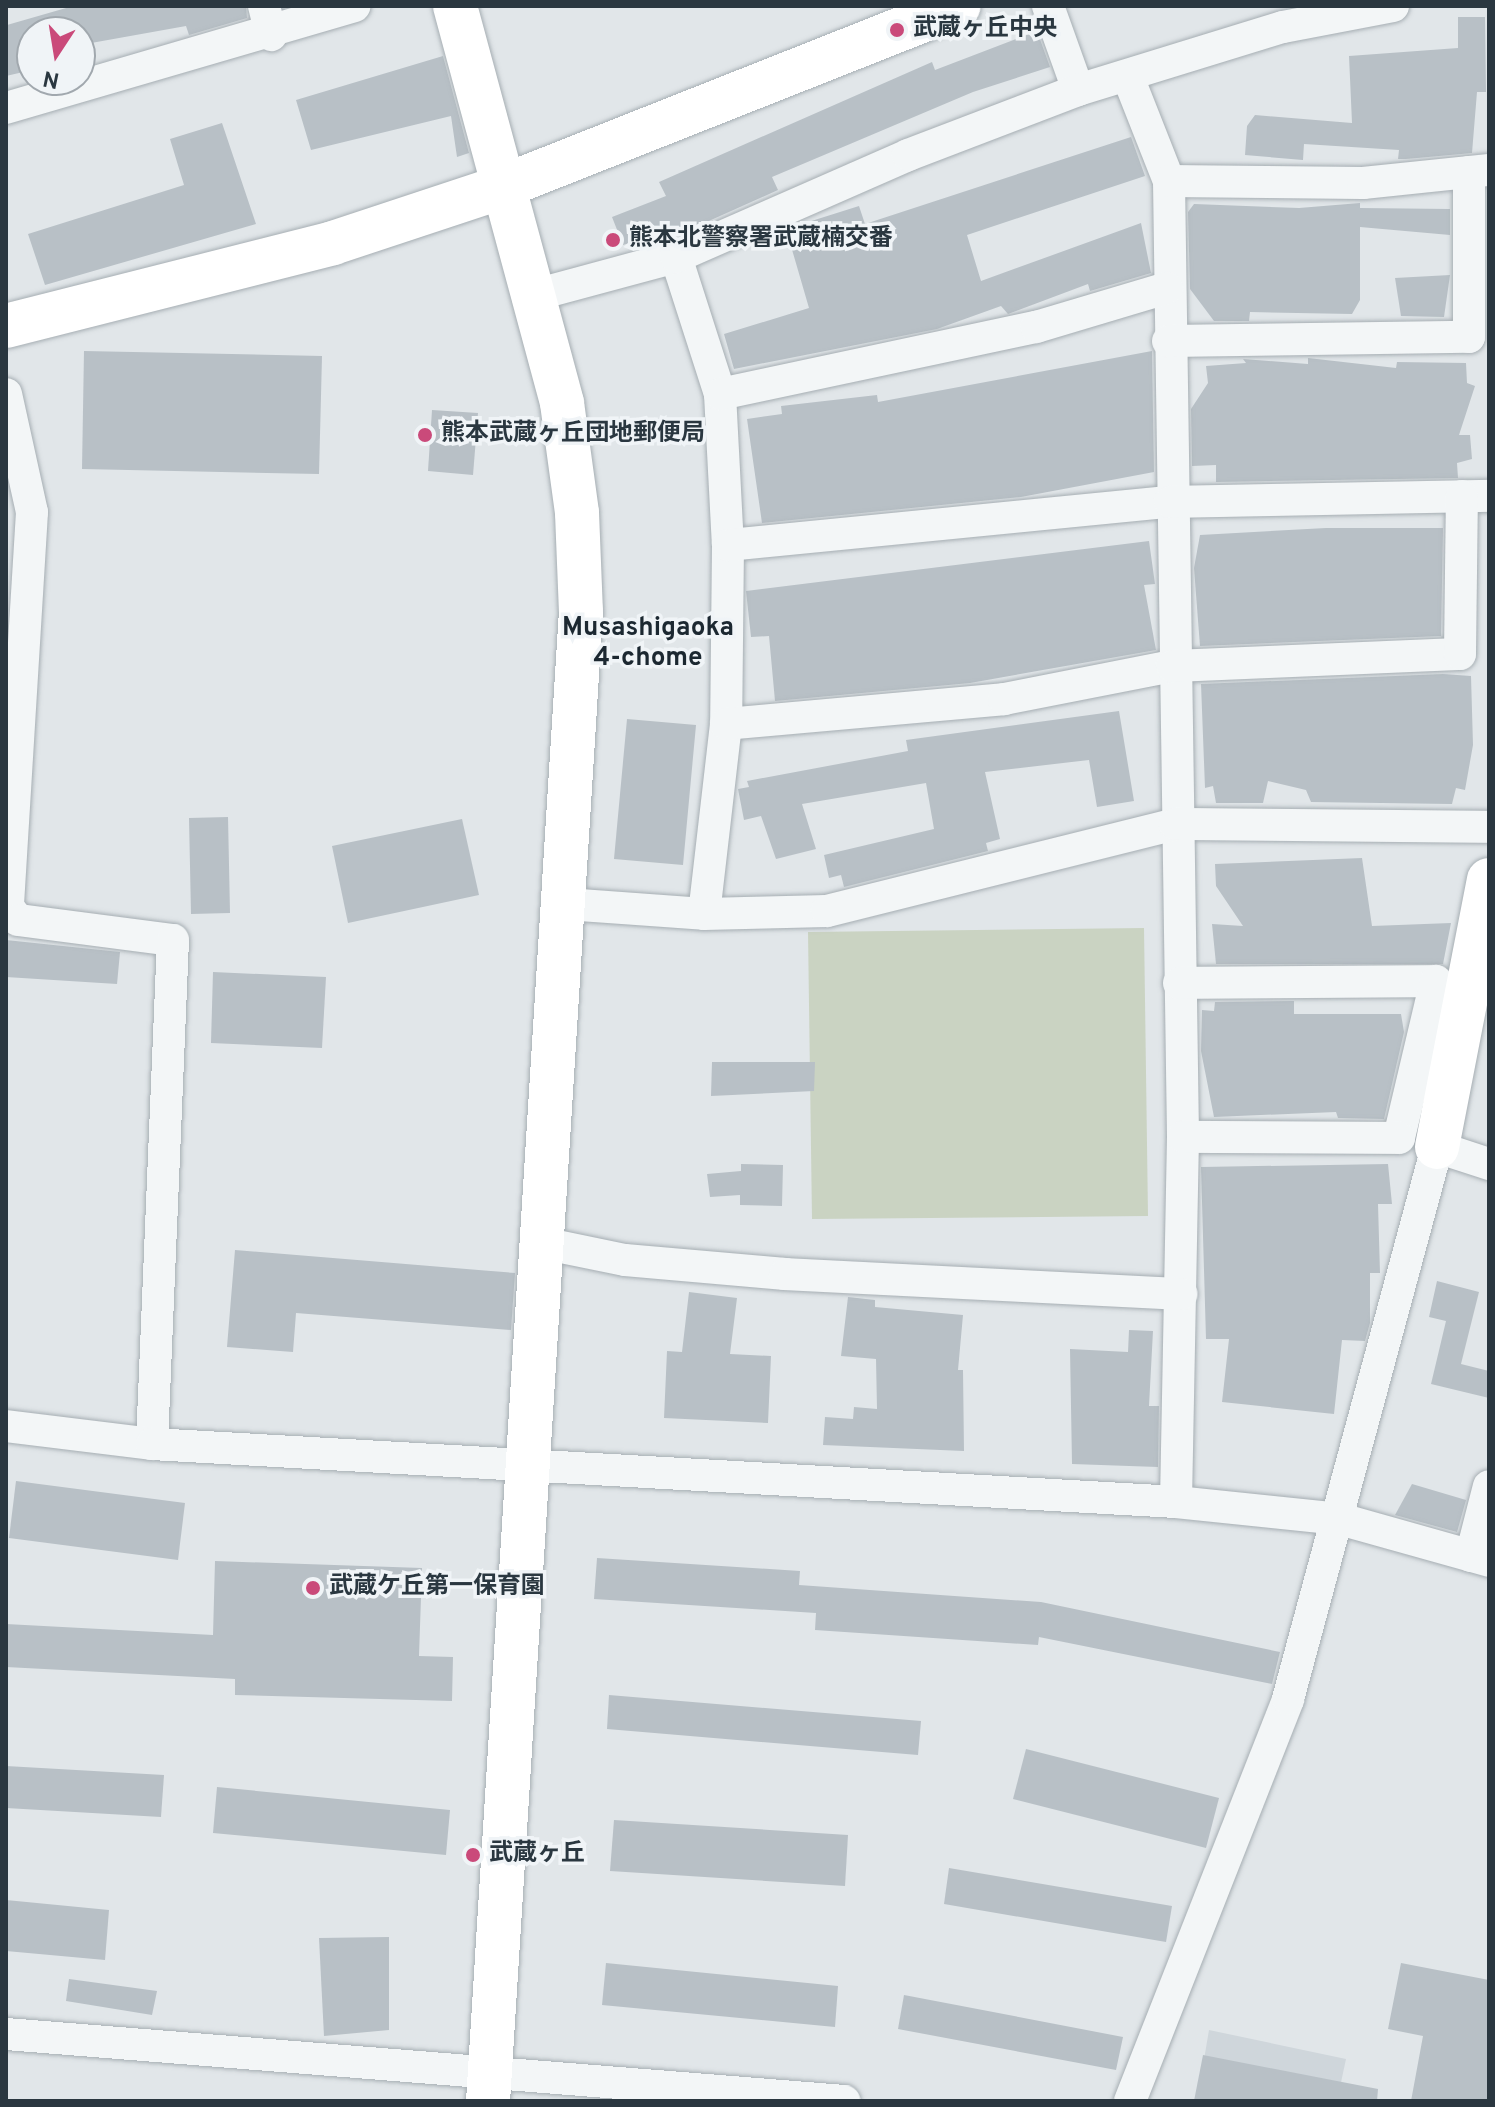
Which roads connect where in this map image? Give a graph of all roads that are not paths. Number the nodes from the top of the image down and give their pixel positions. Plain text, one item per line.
1 (354, 6) edge
2 (455, 6) edge
3 (958, 6) edge
4 (1048, 6) edge
5 (1393, 6) edge
6 (268, 20) edge
7 (1128, 77) junction
8 (1078, 90) junction
9 (6, 108) edge
10 (1479, 171) edge
11 (1169, 181) junction
12 (502, 187) junction
13 (676, 257) junction
14 (1167, 288) junction
15 (535, 295) junction
16 (6, 326) edge
17 (1168, 341) junction
18 (6, 394) edge
19 (720, 394) junction
20 (1476, 496) edge
21 (1170, 502) junction
22 (19, 515) edge
23 (728, 545) junction
24 (1172, 666) junction
25 (726, 724) junction
26 (1175, 824) junction
27 (1489, 827) edge
28 (1489, 880) edge
29 (566, 904) junction
30 (704, 914) junction
31 (1179, 983) junction
32 (1479, 991) edge
33 (1183, 1137) junction
34 (1437, 1147) junction
35 (1489, 1164) edge
36 (542, 1243) junction
37 (1181, 1294) junction
38 (6, 1426) edge
39 (152, 1444) junction
40 (527, 1467) junction
41 (1489, 1486) edge
42 (1176, 1502) junction
43 (1340, 1519) junction
44 (1480, 1559) edge
45 (6, 2034) edge
46 (489, 2086) edge
47 (844, 2101) edge
48 (1130, 2101) edge

1 - 6 street
2 - 12 street
3 - 12 street
4 - 8 street
5 - 7 street
6 - 9 street
7 - 8 street
7 - 11 street
8 - 13 street
10 - 11 street
10 - 17 street
11 - 14 street
12 - 15 street
12 - 16 street
13 - 15 street
13 - 19 street
14 - 17 street
14 - 19 street
15 - 29 street
17 - 21 street
18 - 22 street
19 - 23 street
20 - 21 street
20 - 24 street
21 - 23 street
21 - 24 street
22 - 39 street
23 - 25 street
24 - 25 street
24 - 26 street
25 - 30 street
26 - 27 street
26 - 30 street
26 - 31 street
28 - 32 street
29 - 30 street
29 - 36 street
31 - 33 street
31 - 33 street
32 - 34 street
33 - 37 street
34 - 35 street
34 - 43 street
36 - 37 street
36 - 40 street
37 - 42 street
38 - 39 street
39 - 40 street
40 - 42 street
40 - 46 street
41 - 44 street
42 - 43 street
43 - 44 street
43 - 48 street
45 - 46 street
46 - 47 street

